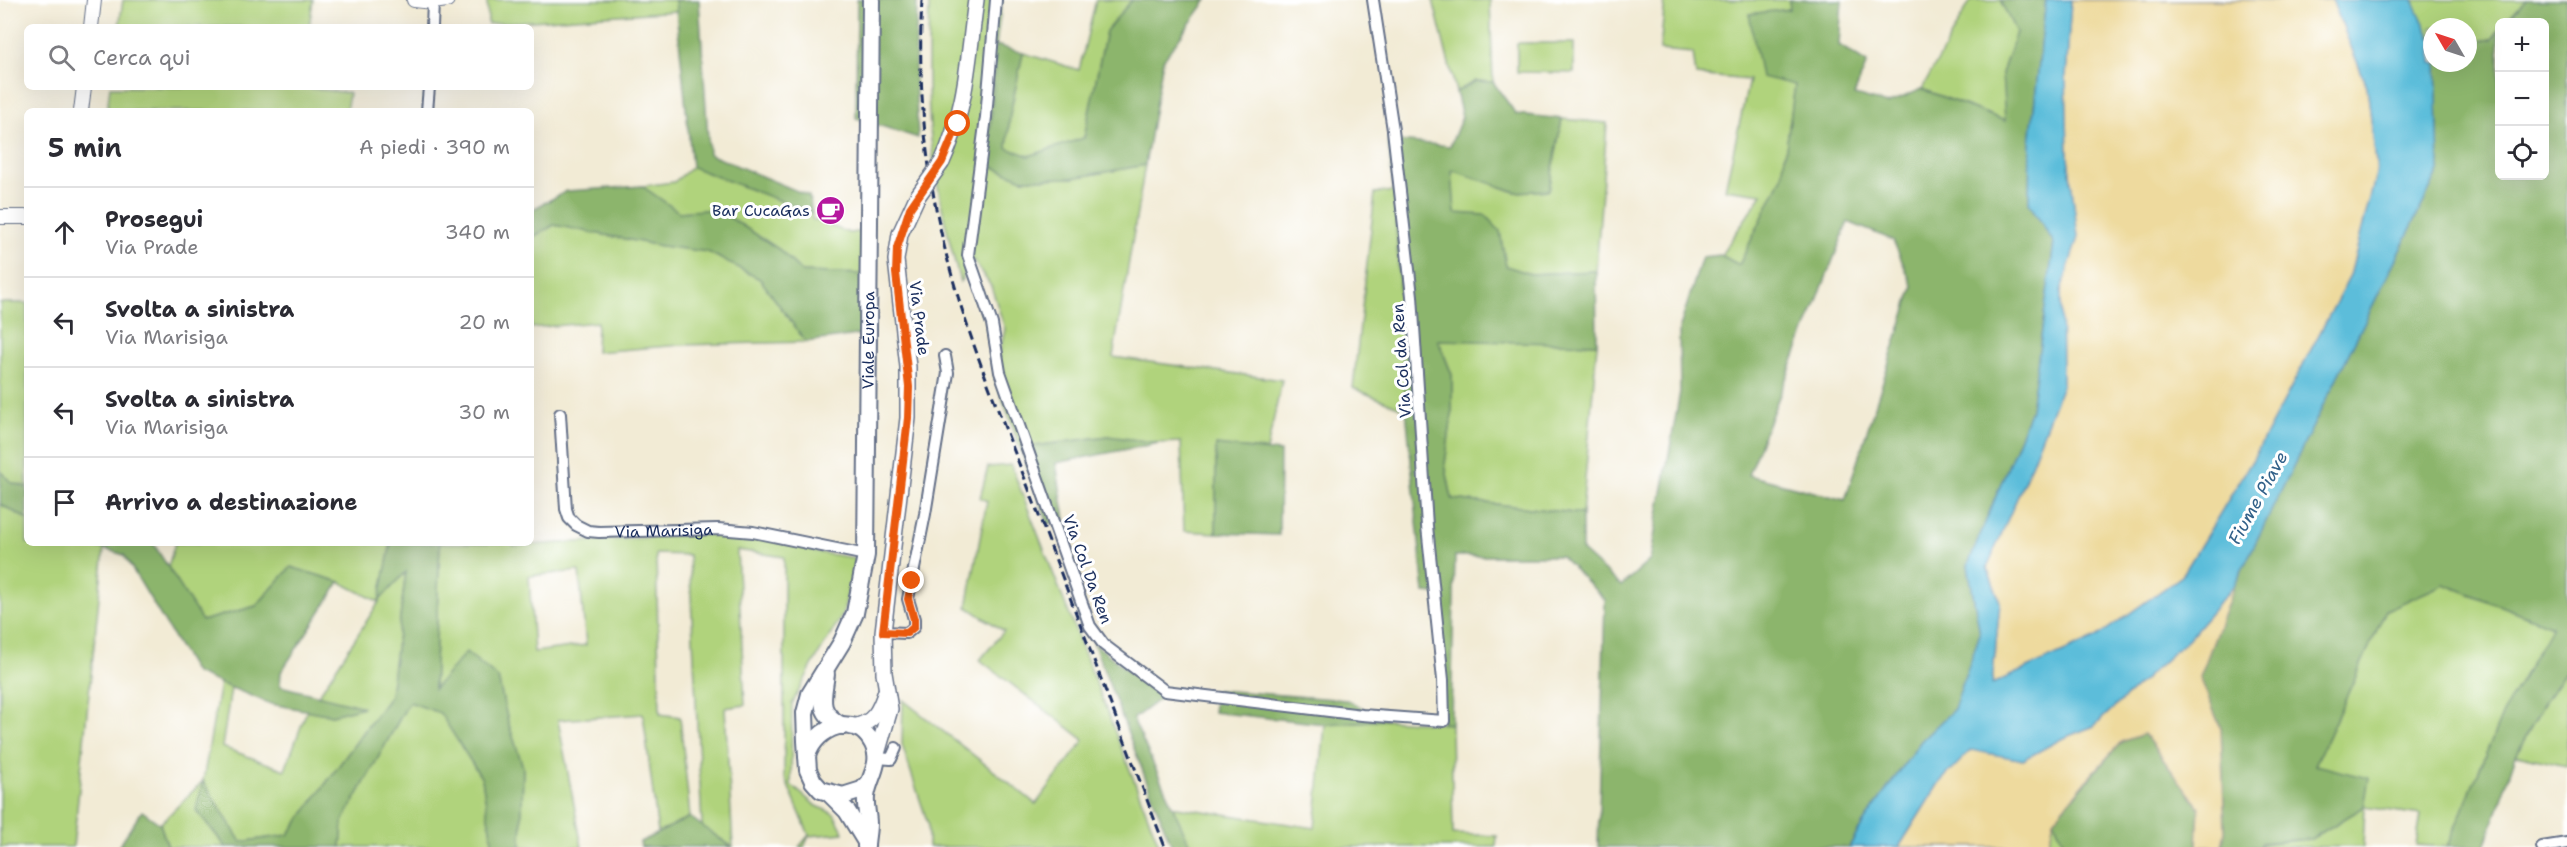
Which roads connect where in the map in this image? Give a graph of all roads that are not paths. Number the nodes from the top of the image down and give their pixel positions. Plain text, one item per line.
1 (94, 0) edge
2 (414, 0) edge
3 (871, 0) edge
4 (976, 0) edge
5 (996, 0) edge
6 (1373, 0) edge
7 (440, 1) edge
8 (91, 24) edge
9 (433, 24) edge
10 (84, 90) edge
11 (429, 90) edge
12 (81, 108) edge
13 (427, 108) edge
14 (0, 217) edge
15 (24, 217) edge
16 (945, 356) dead end
17 (560, 414) dead end
18 (866, 555) junction
19 (883, 632) junction
20 (826, 670) junction
21 (886, 691) junction
22 (1444, 721) joint
23 (847, 726) junction
24 (896, 748) dead end
25 (877, 756) junction
26 (807, 757) junction
27 (869, 783) junction
28 (830, 794) junction
29 (2567, 843) edge
30 (866, 844) edge
31 (2542, 847) edge

1 - 8 street
2 - 7 street
3 - 18 main road, Viale Europa
4 - 19 main road, Via Prade, bridge
5 - 22 street, Via Col Da Ren
6 - 22 street, Via Col da Ren
7 - 9 street
10 - 12 street
11 - 13 street
14 - 15 street
16 - 19 street
17 - 18 street, Via Marisiga
18 - 20 main road, Viale Europa
19 - 21 main road, Via Prade
20 - 23 main road, Viale Europa
20 - 26 main road, Viale Europa
21 - 23 main road, Via Prade
21 - 25 main road, Via Prade
23 - 25 main road
23 - 26 main road
24 - 25 street
25 - 27 main road
26 - 28 main road
27 - 28 main road
27 - 30 main road
28 - 30 main road
29 - 31 street

